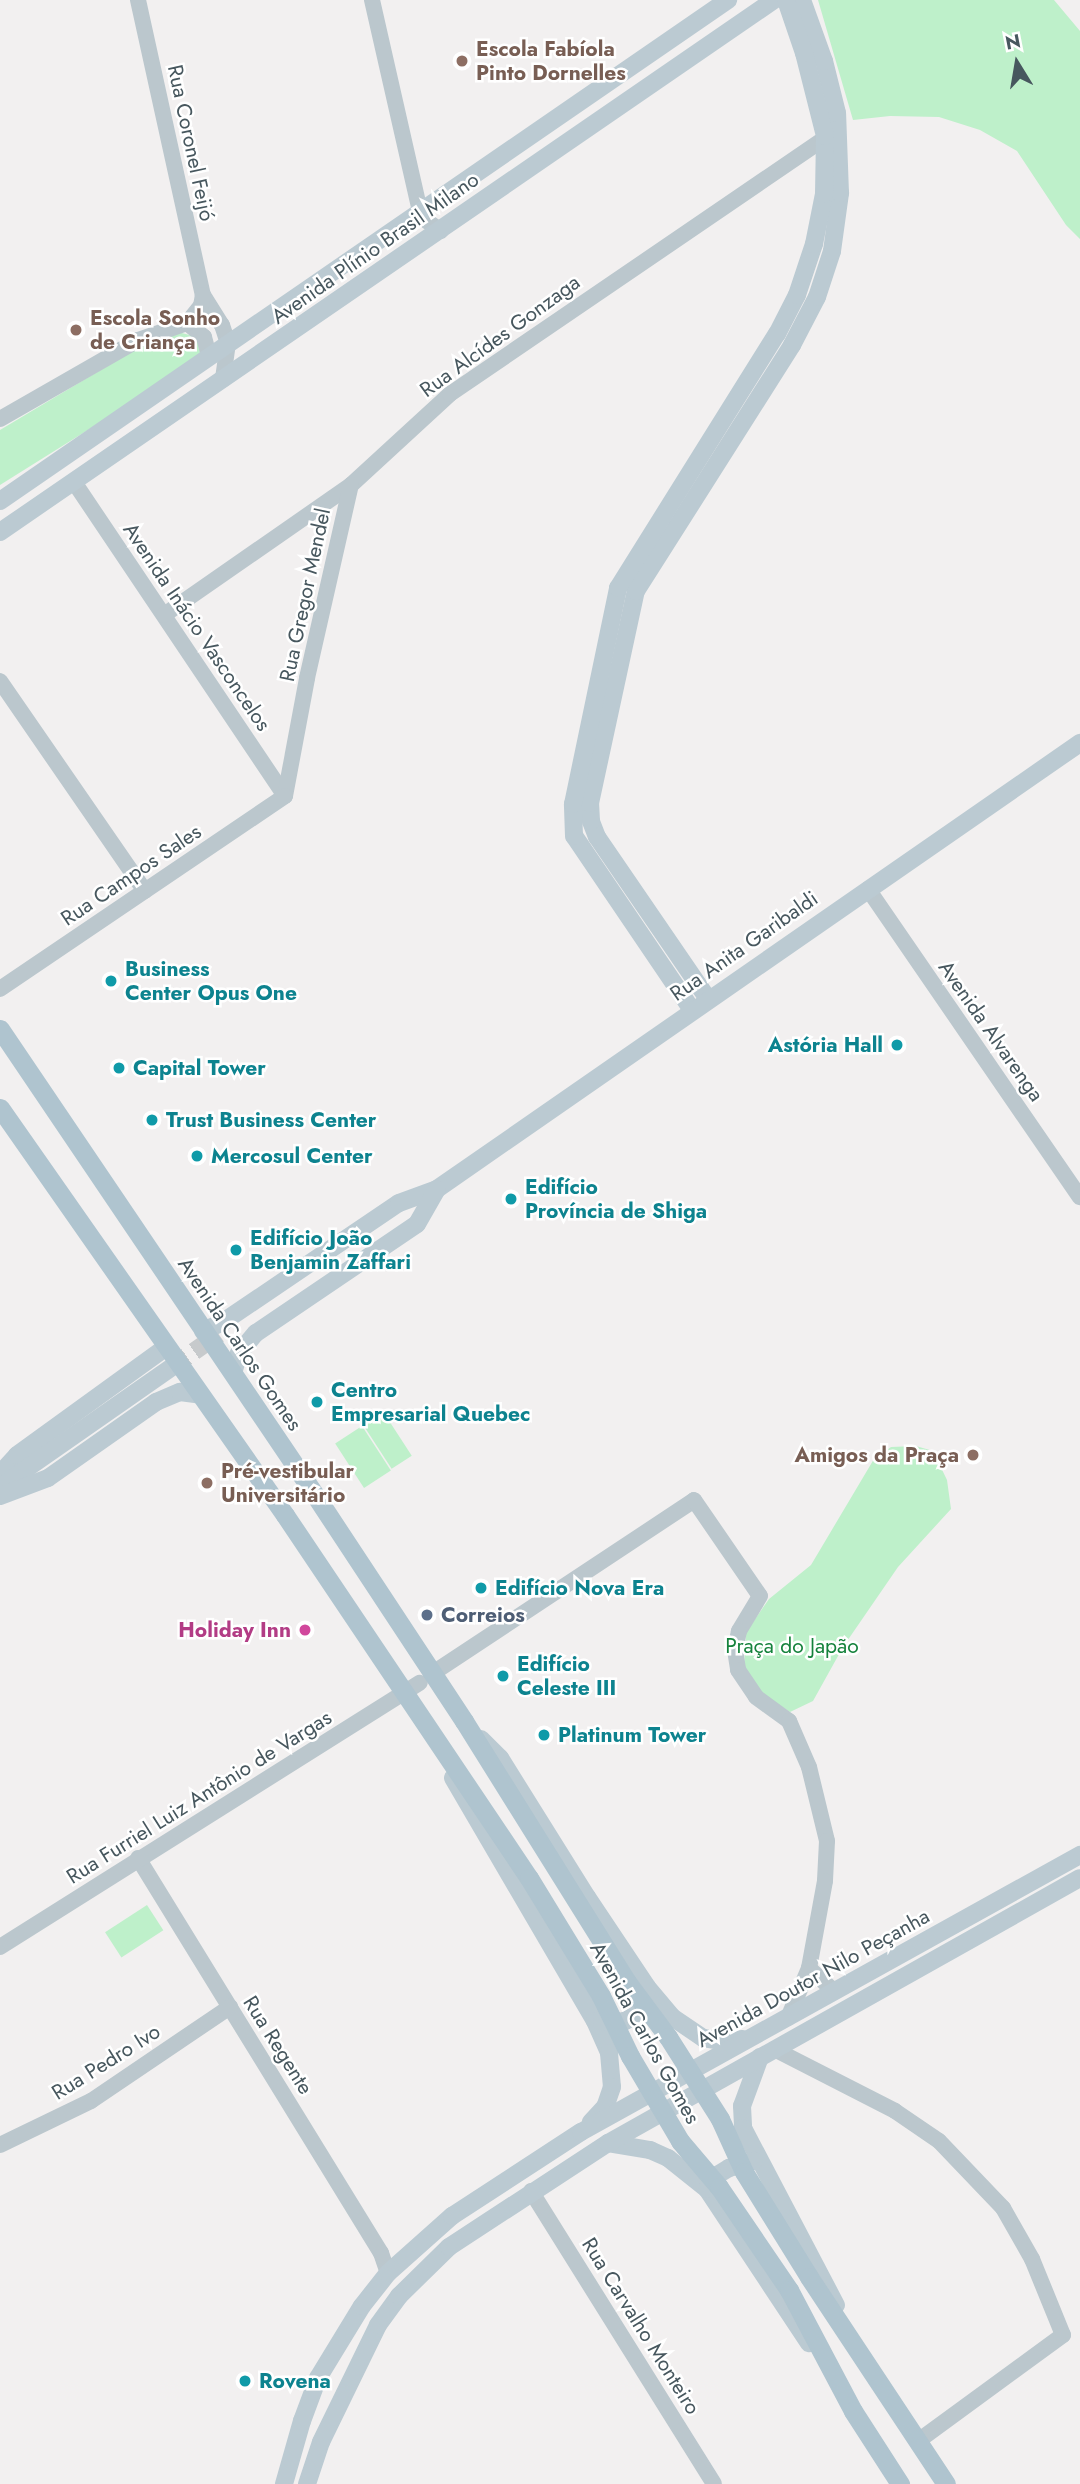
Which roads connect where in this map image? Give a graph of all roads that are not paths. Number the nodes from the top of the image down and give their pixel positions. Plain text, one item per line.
1 (138, 0) edge
2 (372, 0) edge
3 (728, 0) edge
4 (774, 0) edge
5 (786, 0) edge
6 (802, 0) edge
7 (832, 133) junction
8 (420, 211) junction
9 (441, 231) junction
10 (203, 295) junction
11 (187, 323) junction
12 (228, 343) junction
13 (209, 356) junction
14 (223, 380) junction
15 (0, 419) edge
16 (74, 482) junction
17 (351, 485) junction
18 (0, 500) edge
19 (0, 532) edge
20 (164, 615) junction
21 (0, 681) edge
22 (1080, 743) edge
23 (285, 796) junction
24 (868, 889) junction
25 (145, 891) junction
26 (0, 989) edge
27 (708, 999) junction
28 (692, 1010) junction
29 (0, 1030) edge
30 (0, 1108) edge
31 (437, 1189) junction
32 (1080, 1197) edge
33 (211, 1332) junction
34 (166, 1347) junction
35 (172, 1367) tunnel mouth
36 (233, 1373) junction
37 (201, 1395) junction
38 (0, 1474) edge
39 (0, 1487) edge
40 (0, 1496) edge
41 (419, 1683) junction
42 (464, 1721) junction
43 (434, 1737) junction
44 (1080, 1855) edge
45 (138, 1858) junction
46 (1080, 1878) edge
47 (0, 1947) edge
48 (809, 1968) junction
49 (647, 1987) junction
50 (835, 1992) junction
51 (230, 2007) junction
52 (788, 2018) junction
53 (595, 2021) junction
54 (754, 2038) junction
55 (767, 2053) junction
56 (581, 2133) junction
57 (608, 2143) junction
58 (0, 2145) edge
59 (758, 2160) junction
60 (707, 2189) junction
61 (531, 2191) junction
62 (393, 2269) junction
63 (861, 2355) junction
64 (839, 2386) junction
65 (918, 2441) junction
66 (321, 2442) junction
67 (286, 2477) edge
68 (307, 2484) edge
69 (714, 2484) edge
70 (900, 2484) edge
71 (946, 2484) edge

1 - 10 street, Rua Coronel Feijó
2 - 8 street
3 - 8 main road, Avenida Plínio Brasil Milano
4 - 9 main road, Avenida Plínio Brasil Milano
5 - 7 main road
6 - 7 main road
7 - 17 street, Rua Alcídes Gonzaga
7 - 27 main road
7 - 28 main road
8 - 9 street
8 - 12 main road, Avenida Plínio Brasil Milano
9 - 14 main road, Avenida Plínio Brasil Milano
10 - 11 street
10 - 12 street, Rua Coronel Feijó
11 - 13 street
11 - 15 street
12 - 13 main road, Avenida Plínio Brasil Milano
12 - 14 street
13 - 18 main road, Avenida Plínio Brasil Milano
14 - 16 main road, Avenida Plínio Brasil Milano
16 - 19 main road, Avenida Plínio Brasil Milano
16 - 20 street, Avenida Inácio Vasconcelos
17 - 20 street, Rua Alcídes Gonzaga
17 - 23 street, Rua Gregor Mendel
20 - 23 street, Avenida Inácio Vasconcelos
21 - 25 street
22 - 24 main road, Rua Anita Garibaldi
23 - 25 street, Rua Campos Sales
24 - 27 main road, Rua Anita Garibaldi
24 - 32 street, Avenida Alvarenga
25 - 26 street, Rua Campos Sales
27 - 28 main road, Rua Anita Garibaldi
28 - 31 main road, Rua Anita Garibaldi
29 - 33 main road, Avenida Carlos Gomes
30 - 34 main road, Avenida Carlos Gomes
31 - 33 main road, Rua Anita Garibaldi
31 - 36 main road, Rua Anita Garibaldi
33 - 36 main road, Avenida Carlos Gomes
34 - 37 main road, Avenida Carlos Gomes
34 - 38 main road
35 - 39 main road
36 - 41 main road, Avenida Carlos Gomes
37 - 40 main road
37 - 41 main road, Avenida Carlos Gomes
41 - 42 main road, Avenida Carlos Gomes
41 - 43 main road, Avenida Carlos Gomes
41 - 45 street, Rua Furriel Luiz Antônio de Vargas
41 - 48 street, Rua Furriel Luiz Antônio de Vargas
42 - 49 main road, Avenida Carlos Gomes
42 - 63 main road, Avenida Carlos Gomes
43 - 53 main road, Avenida Carlos Gomes
43 - 64 main road, Avenida Carlos Gomes
44 - 50 main road, Avenida Doutor Nilo Peçanha
45 - 47 street, Rua Furriel Luiz Antônio de Vargas
45 - 51 street, Rua Regente
46 - 55 main road, Avenida Doutor Nilo Peçanha
48 - 50 street
48 - 52 street
49 - 53 main road
49 - 54 main road, Avenida Carlos Gomes
50 - 52 main road, Avenida Doutor Nilo Peçanha
51 - 58 street, Rua Pedro Ivo
51 - 62 street, Rua Regente
52 - 54 main road, Avenida Doutor Nilo Peçanha
53 - 56 main road, Avenida Carlos Gomes
54 - 56 main road, Avenida Doutor Nilo Peçanha
55 - 57 main road, Avenida Doutor Nilo Peçanha
55 - 59 main road, Avenida Carlos Gomes
55 - 65 street
56 - 62 main road, Avenida Doutor Nilo Peçanha
57 - 60 main road, Avenida Carlos Gomes
57 - 61 main road, Avenida Doutor Nilo Peçanha
59 - 60 main road
59 - 63 main road, Avenida Carlos Gomes
60 - 64 main road, Avenida Carlos Gomes
61 - 66 main road, Avenida Doutor Nilo Peçanha
61 - 69 street, Rua Carvalho Monteiro
62 - 67 main road, Avenida Doutor Nilo Peçanha
63 - 65 main road, Avenida Carlos Gomes
64 - 70 main road, Avenida Carlos Gomes
65 - 71 main road, Avenida Carlos Gomes
66 - 67 main road
66 - 68 main road, Avenida Doutor Nilo Peçanha

